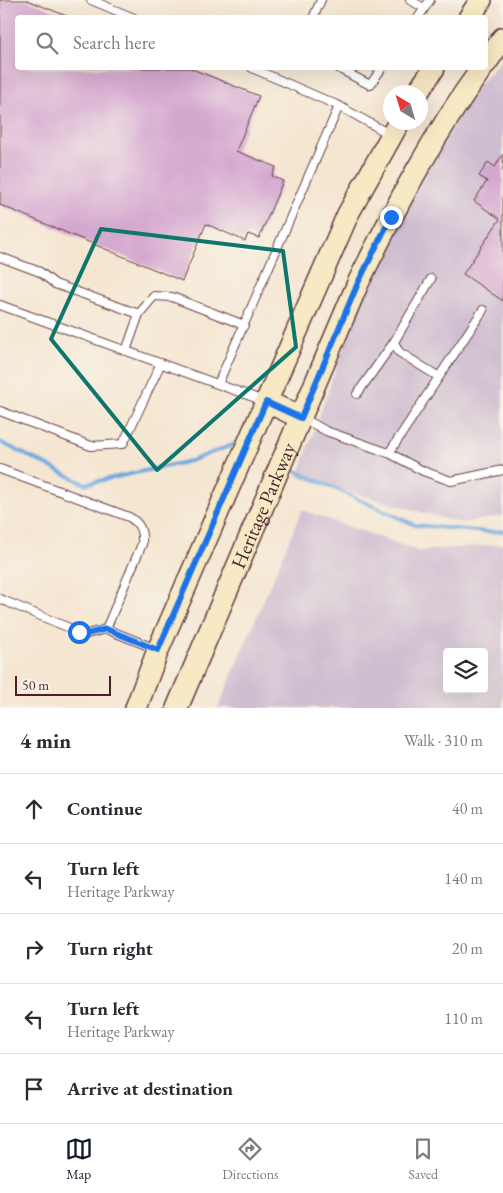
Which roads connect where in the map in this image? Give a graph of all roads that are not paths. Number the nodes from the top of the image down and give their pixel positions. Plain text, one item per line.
1 (92, 0) edge
2 (321, 0) edge
3 (410, 0) edge
4 (430, 0) edge
5 (424, 8) junction
6 (127, 15) edge
7 (314, 15) edge
8 (420, 15) edge
9 (503, 38) edge
10 (488, 59) edge
11 (257, 70) edge
12 (342, 70) edge
13 (381, 70) edge
14 (433, 70) edge
15 (481, 70) edge
16 (423, 85) edge
17 (339, 106) junction
18 (383, 124) edge
19 (394, 130) edge
20 (0, 257) edge
21 (431, 279) dead end
22 (0, 305) edge
23 (483, 310) dead end
24 (140, 314) junction
25 (244, 325) junction
26 (394, 342) junction
27 (126, 351) junction
28 (161, 364) junction
29 (439, 377) junction
30 (218, 384) junction
31 (357, 394) dead end
32 (266, 402) junction
33 (0, 412) edge
34 (301, 418) junction
35 (389, 453) junction
36 (0, 469) edge
37 (503, 470) edge
38 (0, 599) edge
39 (106, 629) junction
40 (158, 650) junction
41 (136, 708) edge
42 (177, 708) edge

1 - 6 lane
2 - 7 lane
3 - 5 lane
4 - 5 lane
5 - 8 lane
9 - 10 main road
11 - 17 lane
12 - 13 lane
14 - 16 main road
15 - 34 main road, Heritage Parkway
17 - 18 lane
17 - 25 lane
19 - 32 main road, Heritage Parkway
20 - 24 lane
21 - 26 lane
22 - 27 lane
23 - 29 lane
24 - 25 lane
24 - 27 lane
25 - 30 lane
26 - 29 lane
26 - 31 lane
27 - 28 lane
28 - 30 lane
28 - 33 lane
29 - 35 lane
30 - 32 lane
32 - 34 main road
32 - 40 main road, Heritage Parkway
34 - 35 lane
34 - 42 main road, Heritage Parkway
35 - 37 lane
36 - 39 lane
38 - 39 lane
39 - 40 lane
40 - 41 main road, Heritage Parkway

